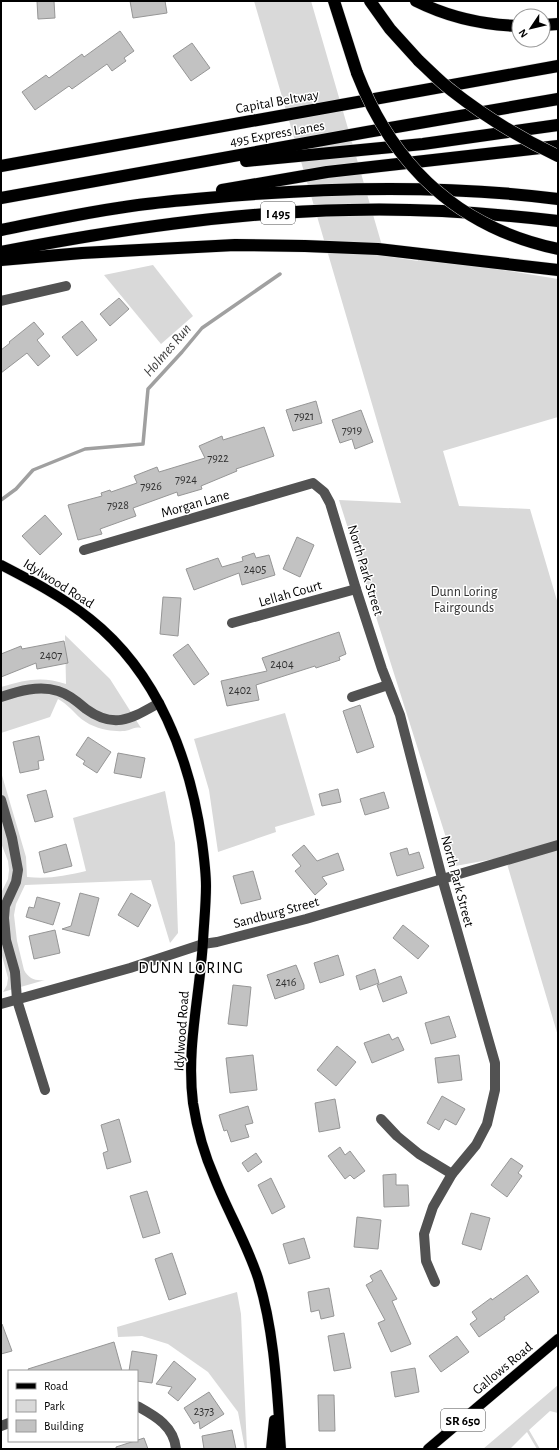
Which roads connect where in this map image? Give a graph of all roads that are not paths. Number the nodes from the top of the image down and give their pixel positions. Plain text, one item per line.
1 (334, 1) edge
2 (370, 1) edge
3 (416, 1) edge
4 (511, 25) edge
5 (558, 66) edge
6 (558, 99) edge
7 (558, 125) edge
8 (558, 146) edge
9 (558, 156) edge
10 (1, 166) edge
11 (163, 169) junction
12 (1, 198) edge
13 (558, 199) edge
14 (138, 205) junction
15 (558, 221) edge
16 (1, 230) edge
17 (558, 249) edge
18 (1, 252) edge
19 (1, 260) edge
20 (558, 270) edge
21 (66, 286) dead end
22 (1, 301) edge
23 (314, 483) joint
24 (84, 550) dead end
25 (1, 565) edge
26 (356, 588) junction
27 (232, 624) dead end
28 (388, 685) junction
29 (1, 697) edge
30 (352, 697) dead end
31 (159, 703) junction
32 (1, 800) edge
33 (558, 845) edge
34 (442, 878) junction
35 (203, 944) junction
36 (17, 1000) junction
37 (1, 1004) edge
38 (45, 1090) dead end
39 (381, 1119) dead end
40 (452, 1174) junction
41 (434, 1282) dead end
42 (558, 1339) edge
43 (277, 1400) junction
44 (138, 1407) edge
45 (176, 1449) edge
46 (271, 1449) edge
47 (281, 1449) edge
48 (428, 1449) edge

1 - 17 highway, bridge
2 - 9 highway, bridge
3 - 4 highway
5 - 10 highway, Capital Beltway
6 - 11 highway, 495 Express Lanes
7 - 11 highway
8 - 14 highway
11 - 12 highway, 495 Express Lanes
13 - 14 highway, I 495
14 - 16 highway, I 495
15 - 18 highway, I 495
19 - 20 highway
21 - 22 street
23 - 24 street, Morgan Lane
23 - 26 street, North Park Street
25 - 31 main road, Idylwood Road
26 - 27 street, Lellah Court
26 - 28 street, North Park Street
28 - 30 street
28 - 34 street, North Park Street
29 - 31 street
31 - 35 main road, Idylwood Road
32 - 36 street
33 - 34 street, Sandburg Street
34 - 35 street, Sandburg Street
34 - 40 street, North Park Street
35 - 36 street, Sandburg Street
35 - 43 main road, Idylwood Road
36 - 37 street, Sandburg Street
36 - 38 street
39 - 40 street
40 - 41 street, North Park Street
42 - 48 main road, Gallows Road / SR 650
43 - 46 main road, Idylwood Road
43 - 47 main road, Idylwood Road
44 - 45 street

